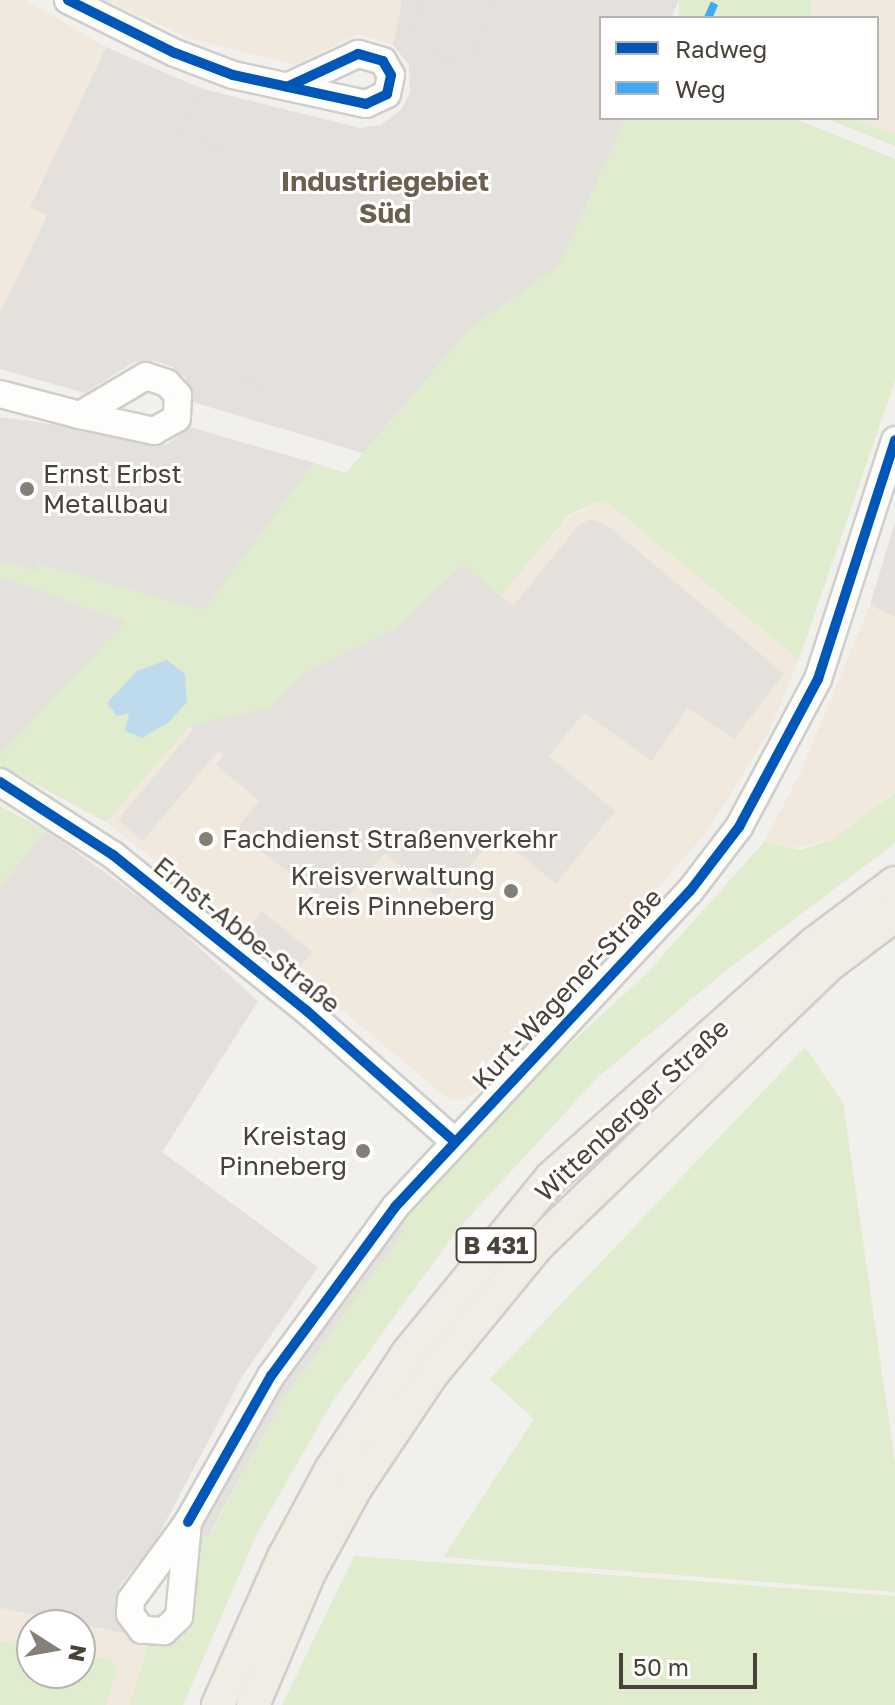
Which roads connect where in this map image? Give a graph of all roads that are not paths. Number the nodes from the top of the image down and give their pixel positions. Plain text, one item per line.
1 (68, 0) edge
2 (287, 87) dead end
3 (0, 394) edge
4 (80, 415) dead end
5 (895, 440) edge
6 (0, 782) edge
7 (895, 883) edge
8 (895, 915) edge
9 (453, 1140) junction
10 (188, 1522) dead end
11 (218, 1705) edge
12 (253, 1705) edge

1 - 2 street
3 - 4 street
5 - 9 street, Kurt-Wagener-Straße
6 - 9 street, Ernst-Abbe-Straße
7 - 11 main road, Wittenberger Straße / B 431
8 - 12 main road, Wittenberger Straße / B 431
9 - 10 street, Kurt-Wagener-Straße

